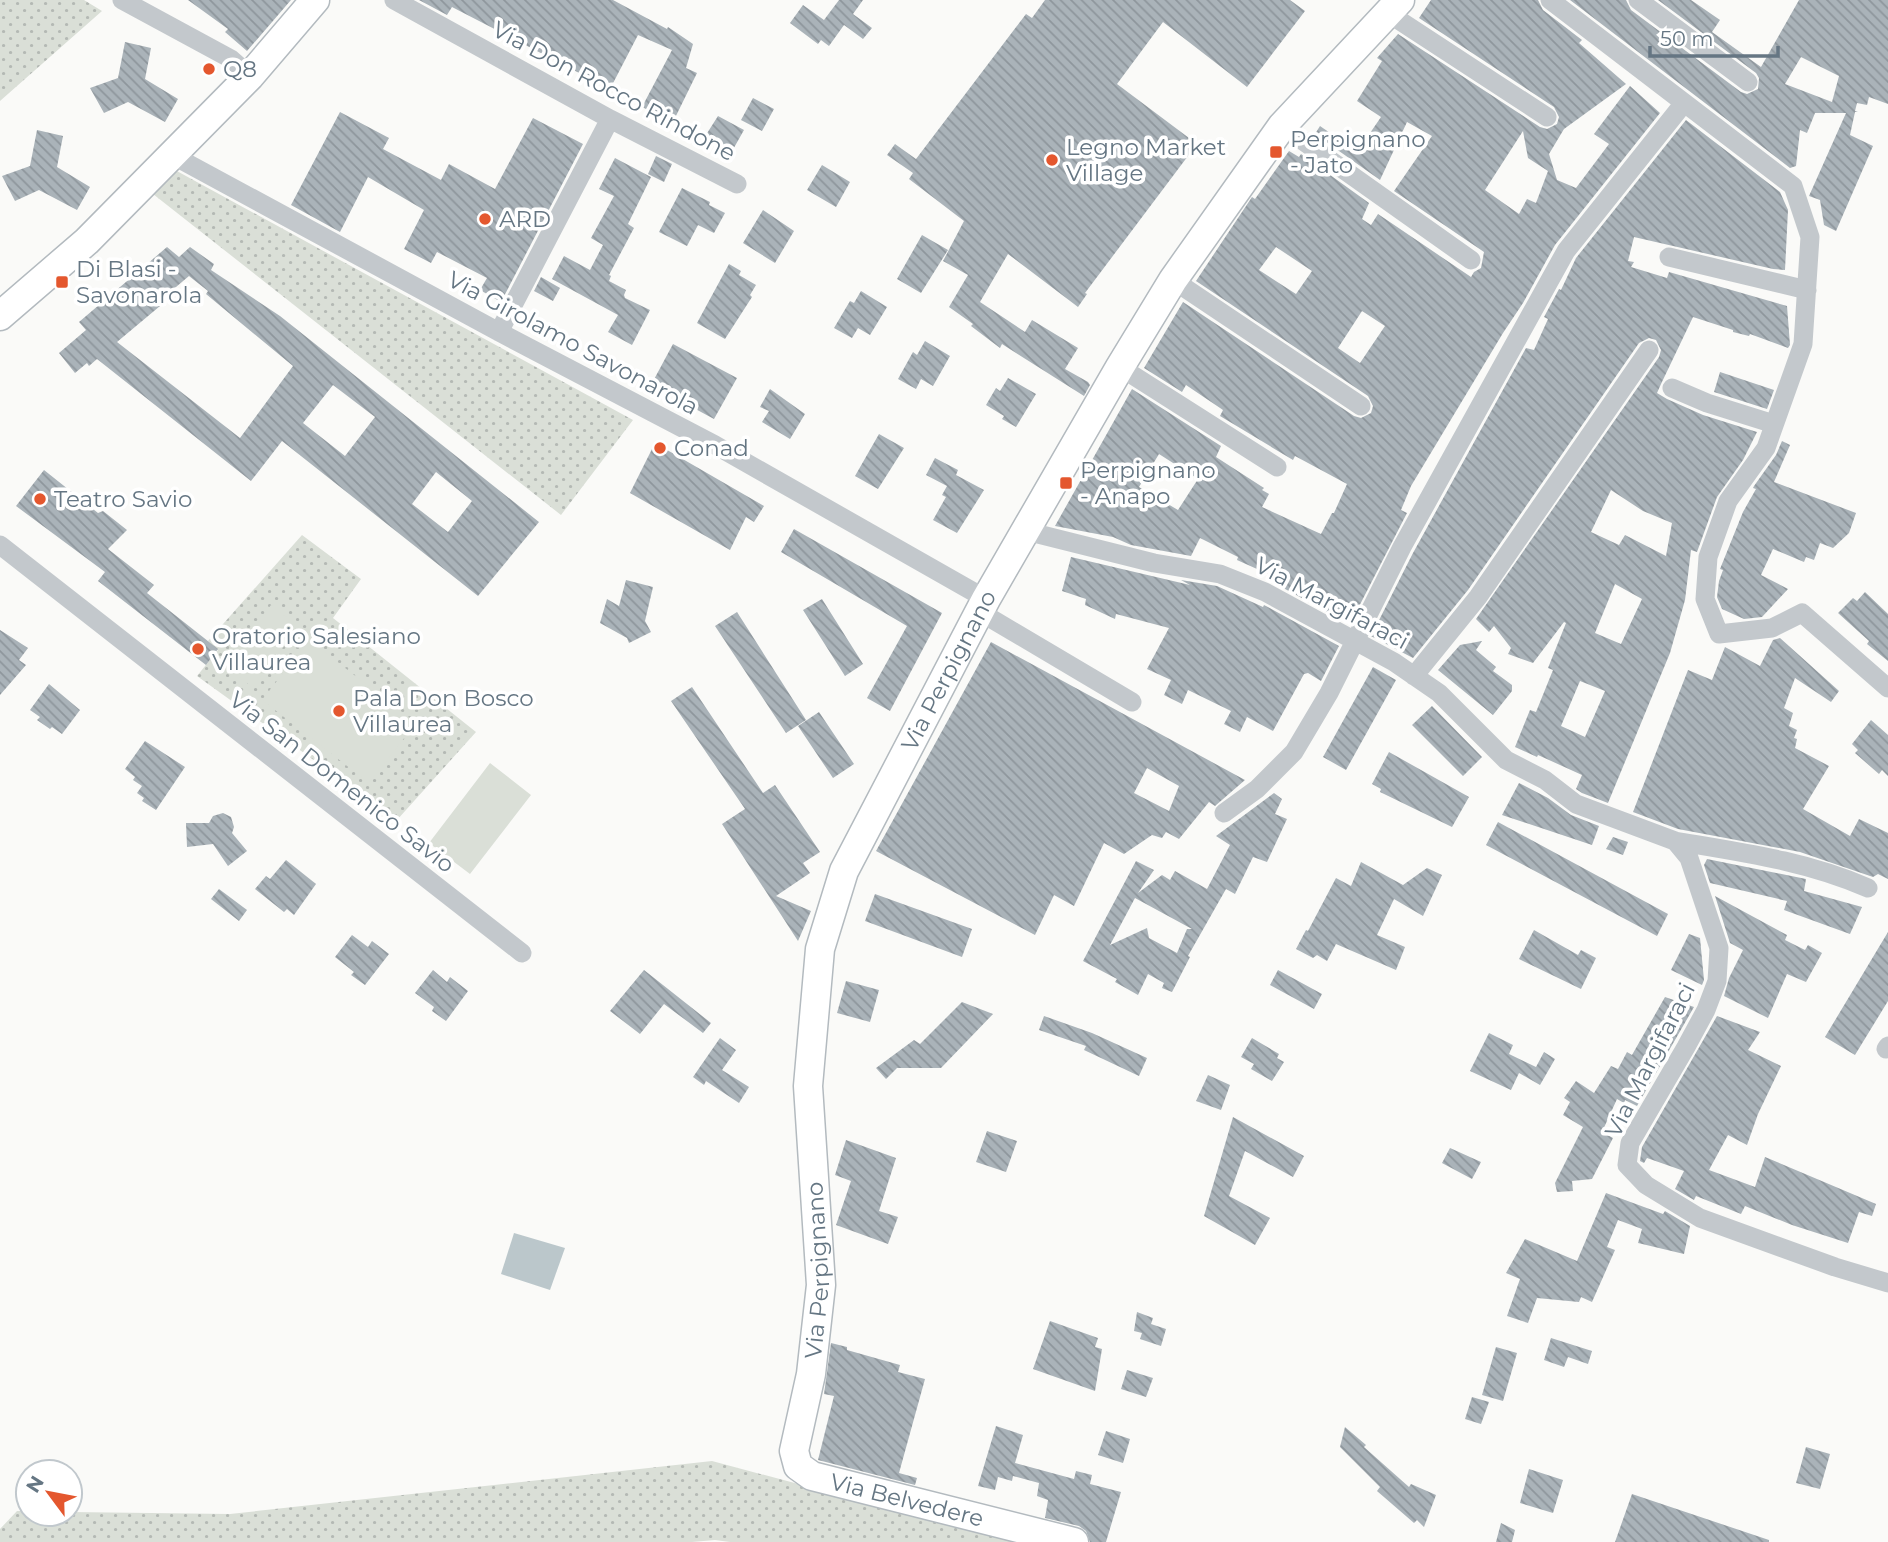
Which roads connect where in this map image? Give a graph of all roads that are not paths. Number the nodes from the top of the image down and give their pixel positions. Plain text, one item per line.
1 (122, 0) edge
2 (315, 0) edge
3 (394, 0) edge
4 (1550, 0) edge
5 (1638, 0) edge
6 (1394, 7) edge
7 (250, 76) junction
8 (1748, 82) dead end
9 (1684, 103) junction
10 (1547, 117) dead end
11 (610, 119) junction
12 (1282, 126) junction
13 (172, 155) junction
14 (737, 184) dead end
15 (1669, 257) dead end
16 (1471, 260) dead end
17 (1173, 280) junction
18 (1807, 290) junction
19 (0, 316) edge
20 (499, 332) junction
21 (1649, 350) dead end
22 (1120, 367) junction
23 (1672, 388) dead end
24 (1361, 406) dead end
25 (1774, 424) junction
26 (1277, 467) dead end
27 (1026, 531) junction
28 (0, 545) edge
29 (983, 606) junction
30 (1355, 641) junction
31 (1414, 676) junction
32 (1888, 688) edge
33 (1132, 702) dead end
34 (1224, 813) dead end
35 (1675, 841) junction
36 (1868, 888) dead end
37 (522, 953) dead end
38 (1888, 1283) edge
39 (794, 1451) joint
40 (1074, 1542) edge

1 - 7 street
2 - 7 street
3 - 11 street, Via Don Rocco Rindone
4 - 9 street
5 - 8 street
6 - 10 street
6 - 12 street, Via Perpignano
7 - 13 street
9 - 18 street
9 - 30 street
11 - 14 street, Via Don Rocco Rindone
11 - 20 street
12 - 16 street
12 - 17 street, Via Perpignano
13 - 19 street
13 - 20 street, Via Girolamo Savonarola
15 - 18 street
17 - 22 street, Via Perpignano
17 - 24 street
18 - 25 street
20 - 29 street, Via Girolamo Savonarola
21 - 31 street
22 - 26 street
22 - 27 street, Via Perpignano
23 - 25 street
25 - 32 street
27 - 29 street, Via Perpignano
27 - 30 street, Via Margifaraci
28 - 37 street, Via San Domenico Savio
29 - 33 street, Via Girolamo Savonarola
29 - 39 street, Via Perpignano
30 - 31 street, Via Margifaraci
30 - 34 street
31 - 35 street, Via Margifaraci
35 - 36 street
35 - 38 street, Via Margifaraci
39 - 40 street, Via Belvedere

